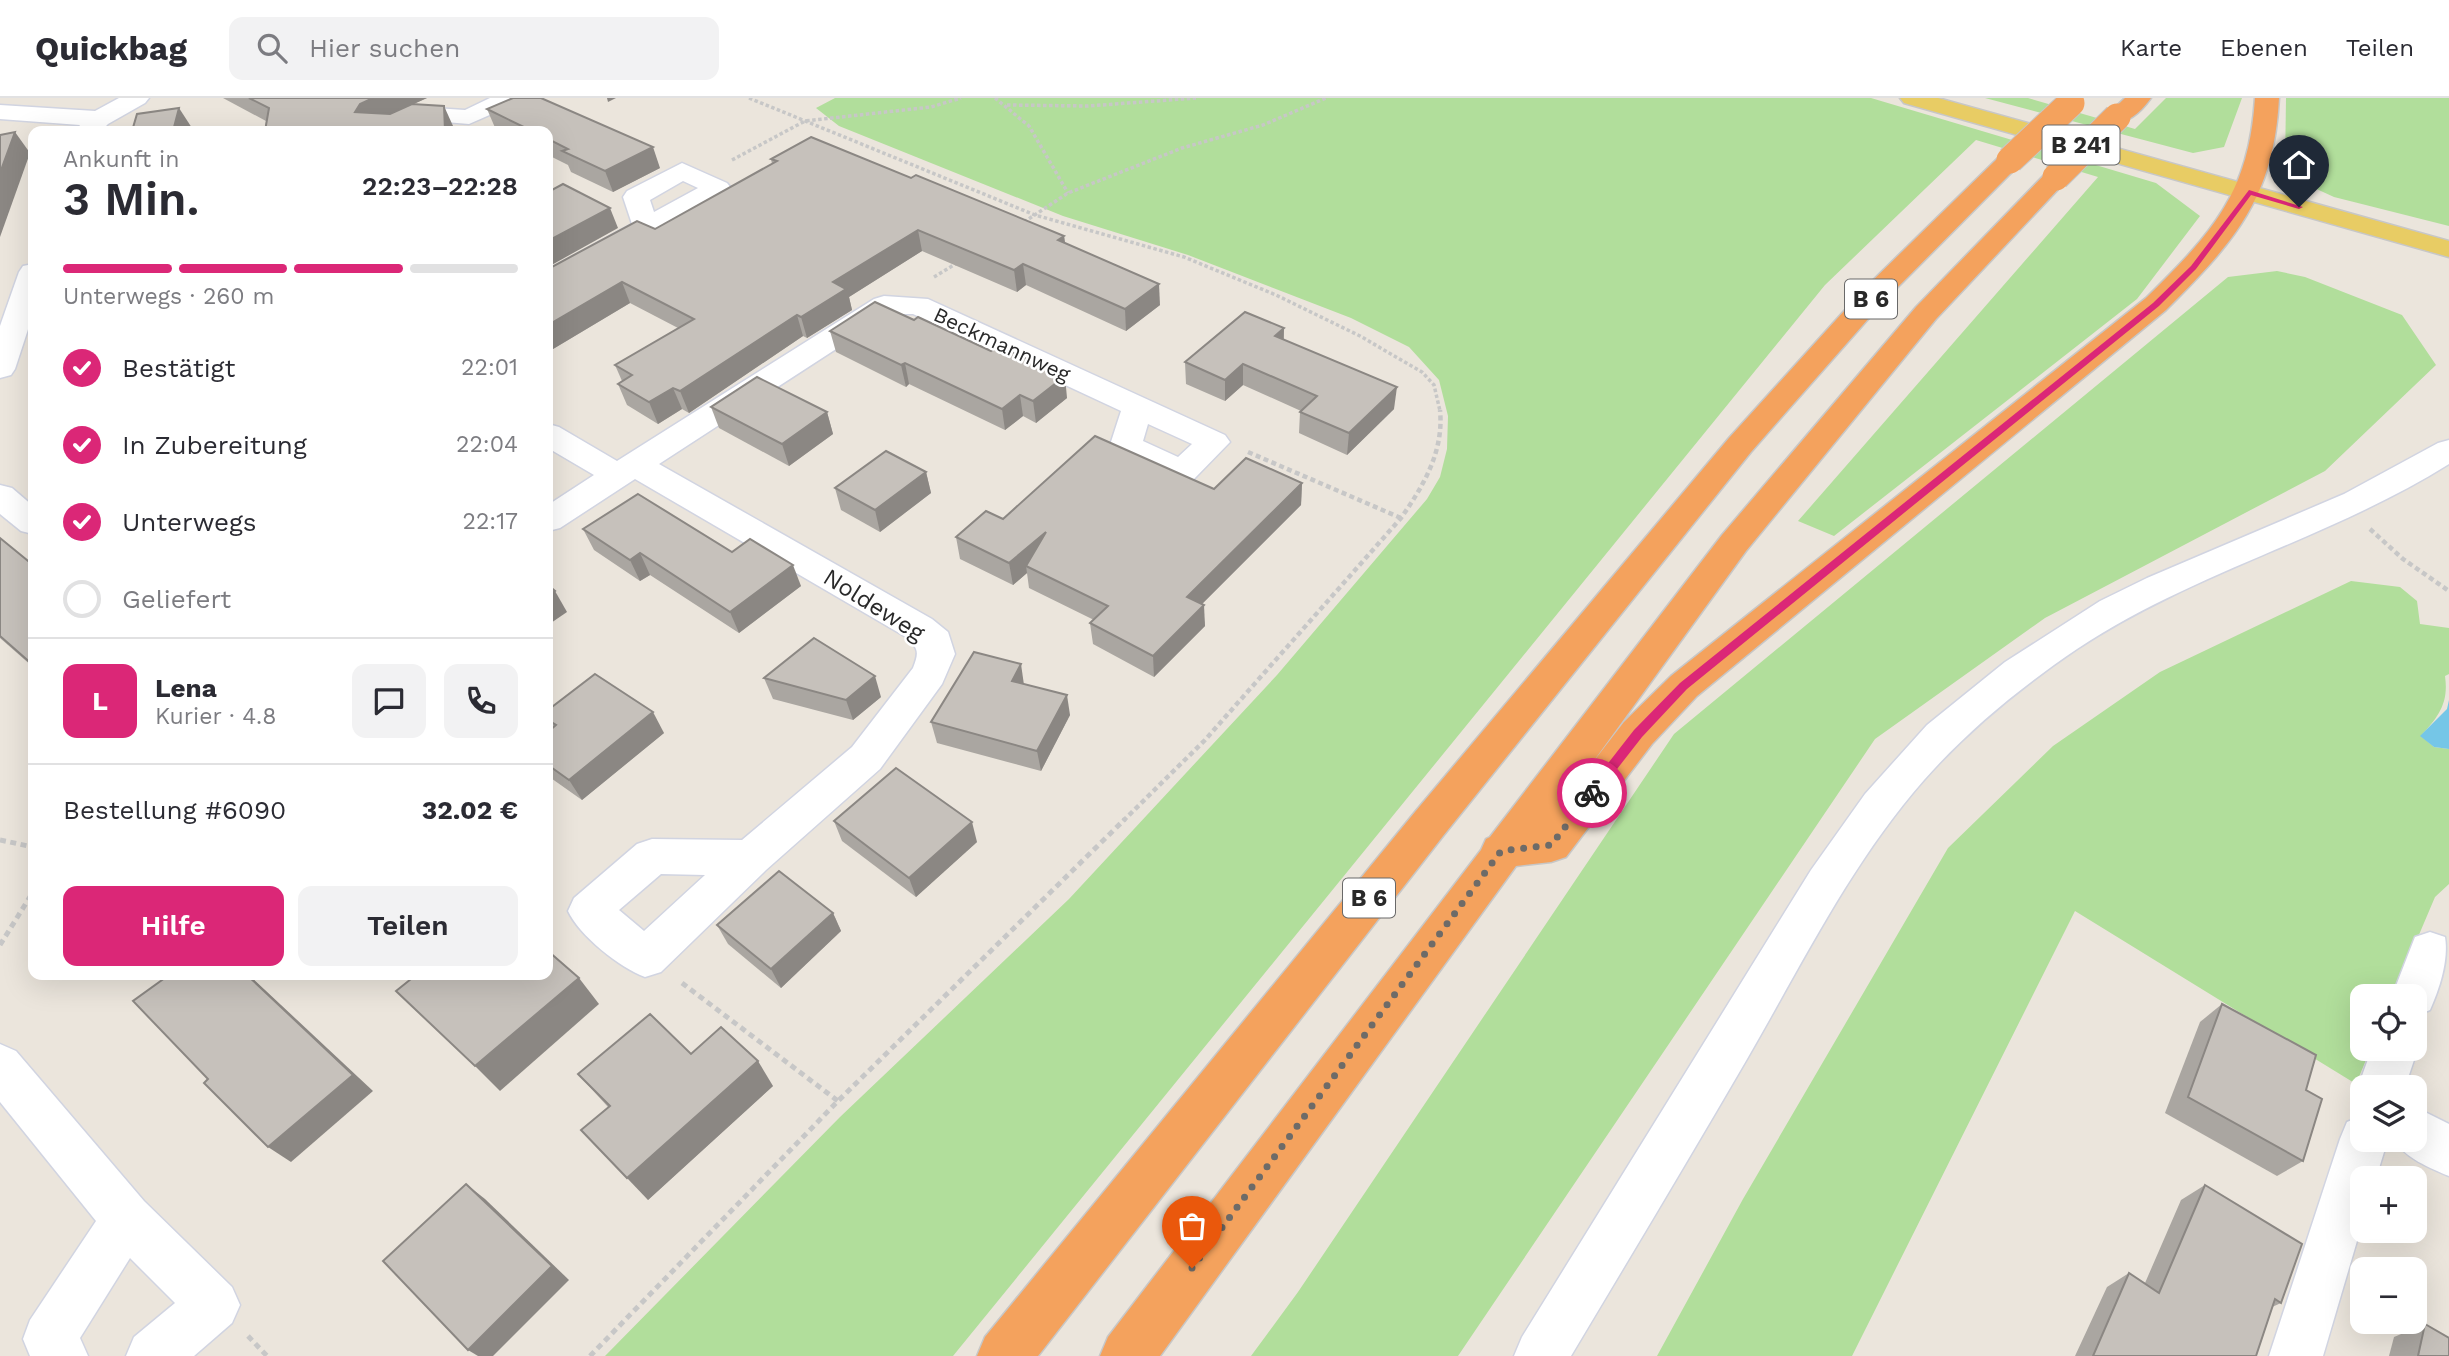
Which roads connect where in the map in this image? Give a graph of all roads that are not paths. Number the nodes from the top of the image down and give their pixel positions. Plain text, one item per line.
1 (137, 98) edge
2 (454, 98) edge
3 (509, 98) edge
4 (1912, 98) edge
5 (2139, 98) edge
6 (2267, 98) edge
7 (2074, 101) edge
8 (0, 112) edge
9 (94, 125) edge
10 (697, 178) road end
11 (2249, 192) junction
12 (2449, 249) edge
13 (553, 278) edge
14 (28, 289) edge
15 (16, 330) edge
16 (0, 369) edge
17 (1138, 406) junction
18 (553, 436) edge
19 (2449, 450) edge
20 (625, 469) junction
21 (0, 496) edge
22 (553, 517) edge
23 (28, 519) edge
24 (1501, 851) junction
25 (751, 858) junction
26 (2430, 951) dead end
27 (2418, 984) edge
28 (0, 1066) edge
29 (2427, 1138) edge
30 (2360, 1152) edge
31 (2449, 1152) edge
32 (126, 1219) junction
33 (61, 1356) edge
34 (153, 1356) edge
35 (1004, 1356) edge
36 (1127, 1356) edge
37 (1541, 1356) edge
38 (2296, 1356) edge

1 - 9 street
2 - 3 street
4 - 11 main road, B 241
5 - 24 highway, B 6, bridge
6 - 11 highway
7 - 35 highway, B 6, bridge
8 - 9 street
10 - 13 street
11 - 12 main road, B 241
11 - 24 highway
14 - 15 street
15 - 16 street
17 - 17 street, Beckmannweg
17 - 20 street, Beckmannweg
18 - 20 street
19 - 37 street
20 - 22 street, Beckmannweg
20 - 25 street, Noldeweg
21 - 23 street
24 - 36 highway, B 6
25 - 25 street, Noldeweg
26 - 27 street
28 - 32 street
29 - 31 street
30 - 38 street
32 - 33 street
32 - 34 street

